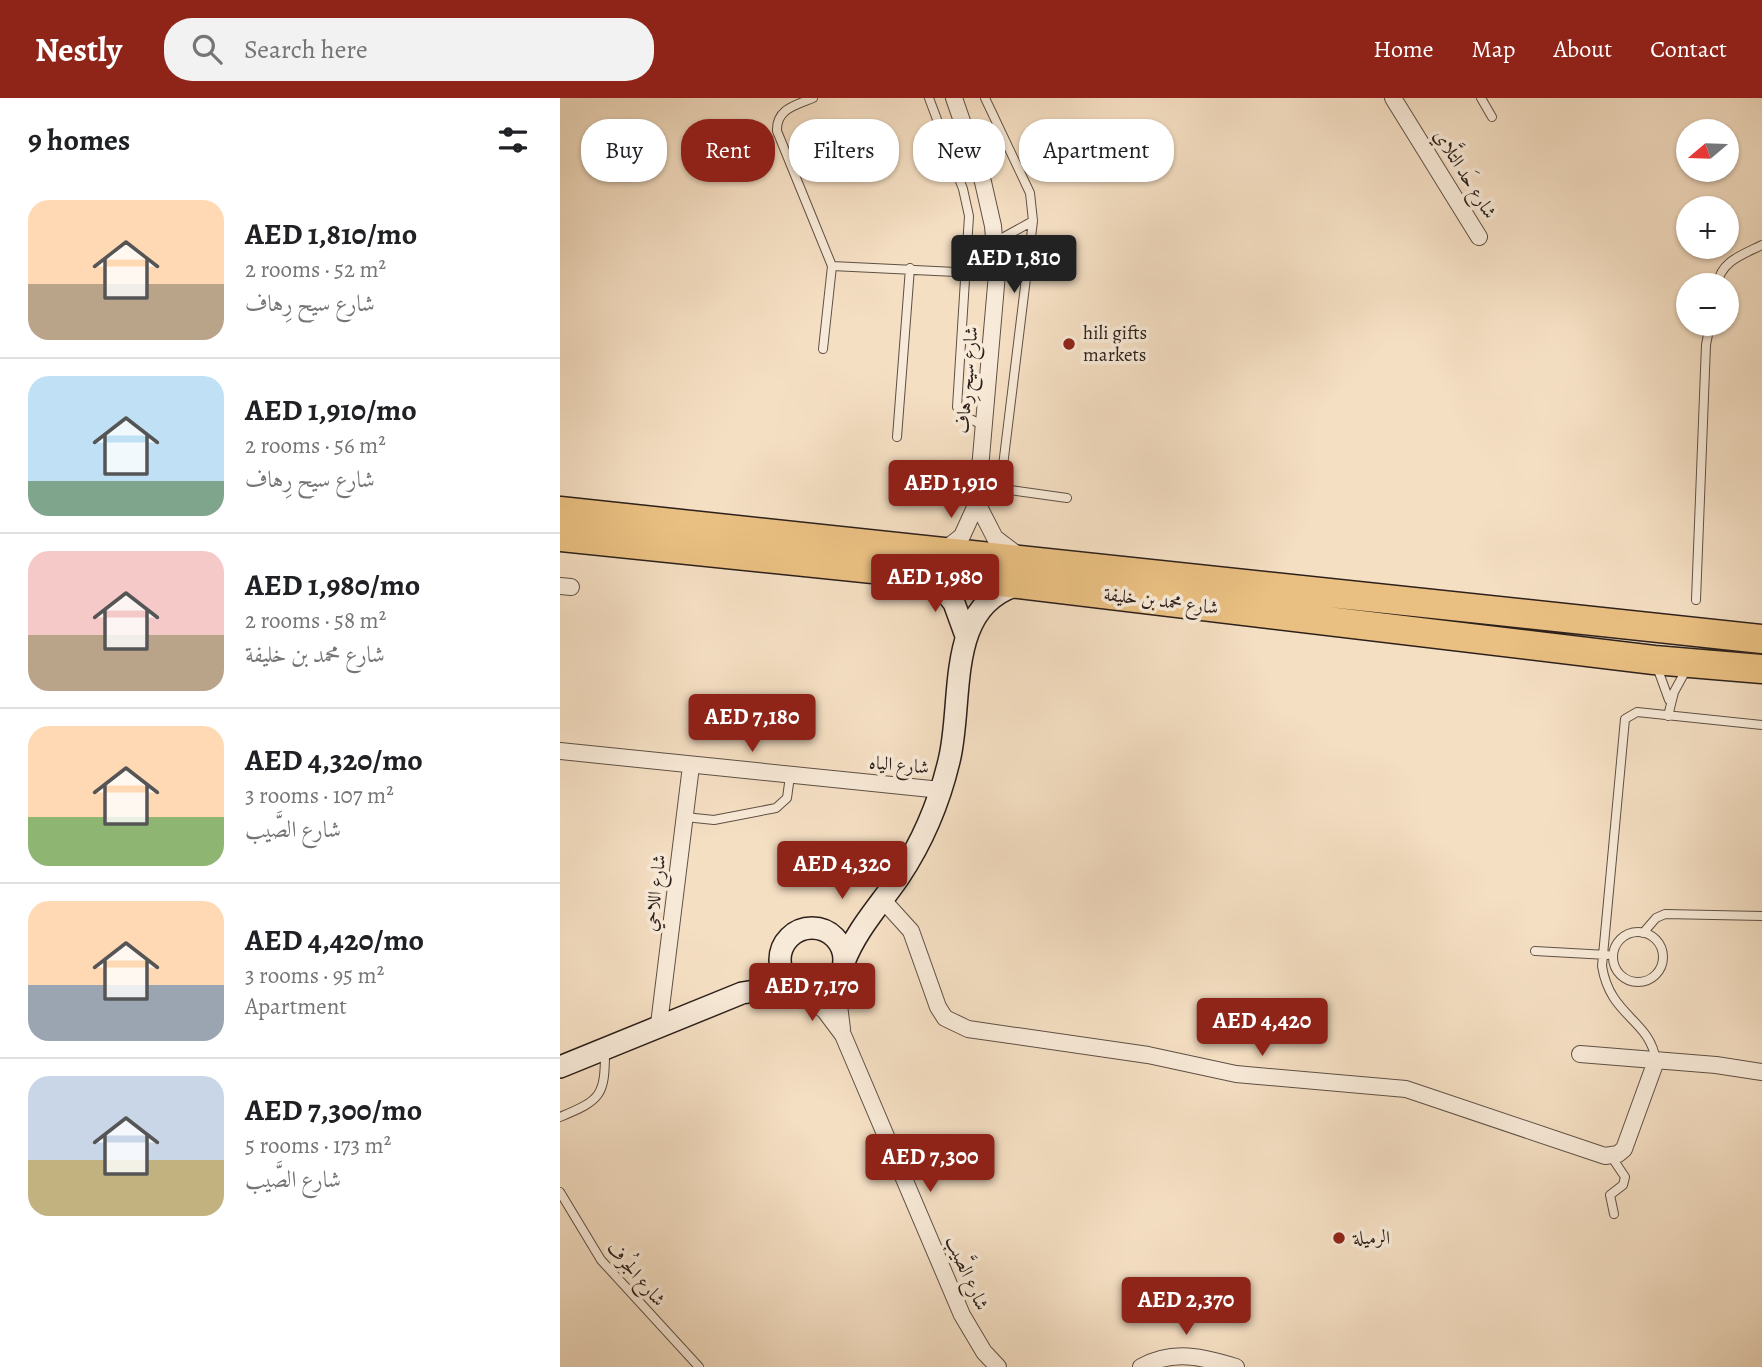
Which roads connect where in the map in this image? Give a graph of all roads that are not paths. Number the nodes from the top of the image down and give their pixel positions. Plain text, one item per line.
1 (813, 98) edge
2 (929, 98) edge
3 (954, 98) edge
4 (985, 98) edge
5 (1392, 98) edge
6 (1481, 98) edge
7 (1492, 117) dead end
8 (1033, 221) junction
9 (1479, 237) dead end
10 (995, 242) junction
11 (1762, 246) edge
12 (832, 266) junction
13 (910, 268) junction
14 (968, 272) junction
15 (1720, 273) edge
16 (997, 274) junction
17 (1708, 336) edge
18 (823, 349) dead end
19 (984, 426) junction
20 (897, 437) dead end
21 (983, 459) junction
22 (1001, 460) junction
23 (1066, 498) dead end
24 (977, 503) junction
25 (560, 511) edge
26 (560, 537) edge
27 (938, 563) junction
28 (1023, 572) junction
29 (1696, 600) dead end
30 (966, 636) junction
31 (1762, 639) edge
32 (1654, 660) junction
33 (1693, 663) junction
34 (1762, 669) edge
35 (1670, 703) junction
36 (1668, 716) junction
37 (1762, 725) edge
38 (560, 751) edge
39 (691, 766) junction
40 (790, 776) junction
41 (941, 790) junction
42 (685, 817) junction
43 (880, 902) junction
44 (1762, 916) edge
45 (819, 929) junction
46 (1643, 933) junction
47 (1535, 951) dead end
48 (781, 955) junction
49 (1602, 955) junction
50 (1613, 955) junction
51 (842, 968) junction
52 (798, 988) junction
53 (742, 993) junction
54 (659, 1024) junction
55 (843, 1035) junction
56 (605, 1048) junction
57 (1580, 1054) dead end
58 (1656, 1061) junction
59 (560, 1067) edge
60 (1762, 1072) edge
61 (560, 1117) edge
62 (1611, 1156) junction
63 (560, 1192) edge
64 (1614, 1214) dead end
65 (1220, 1364) edge
66 (699, 1367) edge
67 (998, 1367) edge
68 (1141, 1367) edge
69 (1236, 1367) edge

1 - 12 lane
2 - 14 lane
3 - 10 street, شارع سيح رِهاف
4 - 8 lane
5 - 9 street, شارع حَد التلَّاي
6 - 7 lane
8 - 10 lane
8 - 22 lane
10 - 16 street, شارع سيح رِهاف
11 - 15 lane
12 - 13 lane
12 - 18 lane
13 - 14 lane
13 - 20 lane
14 - 16 lane
14 - 19 lane
16 - 19 street, شارع سيح رِهاف
17 - 29 lane
19 - 21 street, شارع سيح رِهاف
21 - 22 lane
21 - 24 street, شارع سيح رِهاف
22 - 23 lane
24 - 27 street, شارع سيح رِهاف
24 - 28 street
25 - 27 highway, شارع محمد بن خليفة
26 - 27 highway, شارع محمد بن خليفة
27 - 28 highway, شارع محمد بن خليفة
27 - 30 street
28 - 30 street
28 - 31 highway, شارع محمد بن خليفة
28 - 32 highway, شارع محمد بن خليفة
30 - 41 street
32 - 33 highway, شارع محمد بن خليفة
32 - 35 lane
33 - 34 highway, شارع محمد بن خليفة
33 - 35 lane
35 - 36 lane
36 - 37 lane
36 - 49 lane
38 - 39 street, شارع الياه
39 - 40 street, شارع الياه
39 - 42 street, شارع اللاحي
40 - 41 street, شارع الياه
40 - 42 lane
41 - 43 street
42 - 54 street, شارع اللاحي
43 - 45 street
43 - 51 street
43 - 62 street
44 - 46 lane
45 - 48 street
45 - 51 street
46 - 50 lane
46 - 50 lane
47 - 49 lane
48 - 52 street
48 - 53 street
49 - 50 lane
49 - 58 lane
51 - 52 street
51 - 55 street, شارع الصَّيب
52 - 53 street
52 - 55 street, شارع الصَّيب
53 - 54 street
54 - 56 street
55 - 67 street, شارع الصَّيب
56 - 59 street
56 - 61 lane
57 - 58 street
58 - 60 street
58 - 62 street
62 - 64 lane
63 - 66 lane, شارع الجُرف
65 - 68 street
65 - 69 street

